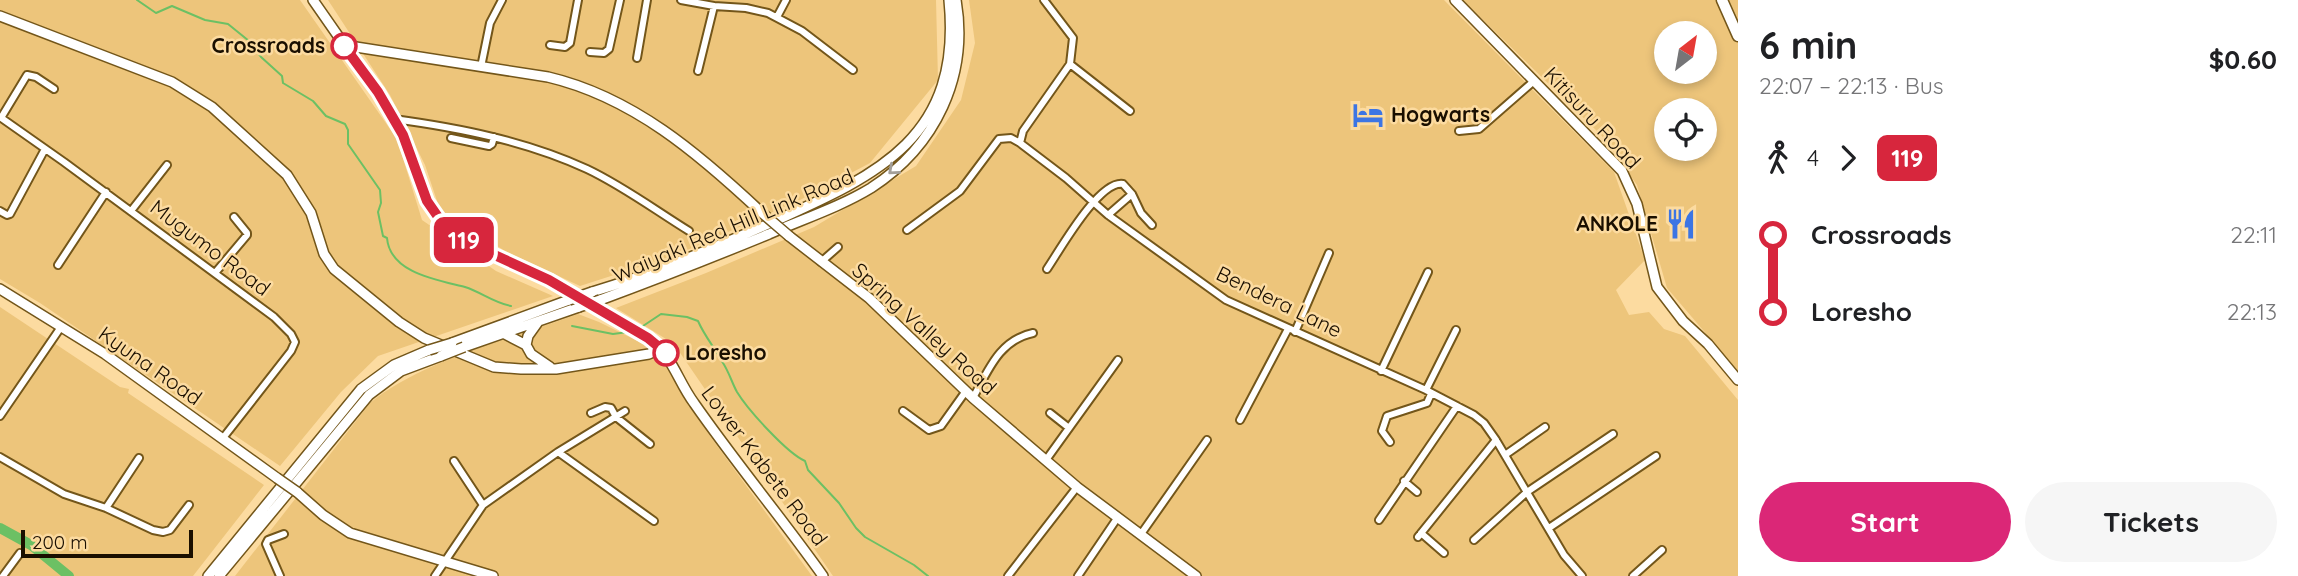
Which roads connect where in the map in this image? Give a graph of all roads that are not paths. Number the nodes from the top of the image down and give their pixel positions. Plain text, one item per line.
1 (313, 0) edge
2 (502, 0) edge
3 (578, 0) edge
4 (620, 0) edge
5 (647, 0) edge
6 (681, 0) edge
7 (786, 0) edge
8 (949, 0) edge
9 (956, 0) edge
10 (1044, 0) edge
11 (1455, 0) edge
12 (1722, 0) edge
13 (747, 4) edge
14 (713, 6) junction
15 (0, 16) edge
16 (777, 17) junction
17 (1738, 36) edge
18 (343, 45) junction
19 (550, 45) dead end
20 (590, 52) dead end
21 (637, 58) dead end
22 (1070, 65) junction
23 (481, 67) junction
24 (853, 70) dead end
25 (698, 71) dead end
26 (1534, 81) junction
27 (54, 89) dead end
28 (1129, 111) dead end
29 (0, 118) edge
30 (394, 119) junction
31 (1459, 131) dead end
32 (494, 137) junction
33 (451, 138) dead end
34 (1020, 143) junction
35 (45, 149) junction
36 (166, 165) dead end
37 (106, 192) junction
38 (1132, 194) junction
39 (1094, 201) junction
40 (0, 211) edge
41 (131, 211) junction
42 (1108, 215) junction
43 (234, 217) dead end
44 (1152, 225) dead end
45 (907, 230) dead end
46 (689, 231) dead end
47 (838, 247) dead end
48 (1329, 253) dead end
49 (821, 262) junction
50 (58, 265) dead end
51 (1047, 269) dead end
52 (1428, 272) dead end
53 (215, 273) junction
54 (0, 289) edge
55 (539, 320) junction
56 (61, 327) junction
57 (1288, 329) junction
58 (1456, 330) dead end
59 (1295, 332) junction
60 (503, 333) junction
61 (1033, 333) dead end
62 (661, 348) junction
63 (528, 349) junction
64 (1118, 360) dead end
65 (552, 368) junction
66 (521, 369) junction
67 (1381, 371) junction
68 (1738, 380) edge
69 (965, 391) junction
70 (1428, 392) junction
71 (973, 398) junction
72 (1457, 406) junction
73 (625, 411) dead end
74 (903, 411) dead end
75 (591, 413) dead end
76 (1050, 413) dead end
77 (0, 416) edge
78 (616, 417) junction
79 (1240, 421) dead end
80 (1545, 427) dead end
81 (1069, 428) junction
82 (1613, 434) dead end
83 (223, 438) junction
84 (1207, 440) dead end
85 (1496, 440) junction
86 (1391, 442) dead end
87 (650, 444) dead end
88 (558, 452) junction
89 (1505, 455) junction
90 (1656, 456) dead end
91 (0, 457) edge
92 (139, 458) dead end
93 (1046, 460) junction
94 (454, 461) dead end
95 (1404, 481) junction
96 (1077, 487) junction
97 (1417, 492) dead end
98 (1527, 492) junction
99 (189, 505) dead end
100 (483, 505) junction
101 (106, 509) junction
102 (1118, 517) junction
103 (1379, 520) dead end
104 (654, 521) dead end
105 (1549, 528) junction
106 (284, 534) dead end
107 (1141, 534) junction
108 (1474, 540) dead end
109 (1662, 550) dead end
110 (20, 553) dead end
111 (1444, 553) dead end
112 (444, 562) junction
113 (3, 576) edge
114 (208, 576) edge
115 (219, 576) edge
116 (280, 576) edge
117 (435, 576) edge
118 (493, 576) edge
119 (823, 576) edge
120 (1008, 576) edge
121 (1078, 576) edge
122 (1196, 576) edge
123 (1582, 576) edge
124 (1633, 576) edge

1 - 18 main road, Lower Kabete Road
2 - 23 street
3 - 19 street
4 - 20 street
5 - 21 street
6 - 14 street
7 - 16 street
8 - 114 main road, Waiyaki Red Hill Link Road, bridge
9 -> 55 main road, Waiyaki Red Hill Link Road, bridge
10 - 22 street
11 - 26 main road, Kitisuru Road
12 - 17 main road
13 - 14 street
13 - 16 street
14 - 25 street
15 - 66 main road
16 - 24 street
18 - 23 main road, Spring Valley Road
18 - 30 main road, Lower Kabete Road
22 - 28 street
22 - 34 street
23 - 49 main road, Spring Valley Road, bridge
26 - 31 street
26 - 68 main road, Kitisuru Road
27 - 29 street
29 - 35 street, Mugumo Road
30 - 32 street
30 - 62 main road, Lower Kabete Road
32 - 33 street
32 - 46 street
34 - 39 street, Bendera Lane
34 - 45 street
35 - 37 street, Mugumo Road
35 - 40 street
36 - 41 street
37 - 41 street, Mugumo Road
37 - 50 street
38 - 39 street
38 - 42 street
38 - 44 street
39 - 42 street, Bendera Lane
39 - 51 street
41 - 53 street, Mugumo Road
42 - 57 street, Bendera Lane
43 - 53 street
47 - 49 street
48 - 59 street
49 - 69 main road, Spring Valley Road
52 - 67 street
53 - 83 street, Mugumo Road
54 - 56 main road, Kyuna Road
55 - 60 main road
55 - 63 main road
56 - 77 street
56 - 83 main road, Kyuna Road
57 - 59 street, Bendera Lane
57 - 79 street
58 - 70 street
59 - 67 street, Bendera Lane
60 - 63 main road
60 - 115 main road, bridge
61 - 71 street
62 - 65 main road
62 - 119 main road, Lower Kabete Road
63 - 65 main road
63 - 66 main road
64 - 81 street
65 - 66 main road
67 - 70 street, Bendera Lane
69 - 71 main road, Spring Valley Road
69 - 74 street
70 - 72 street, Bendera Lane
70 - 86 street
71 - 93 main road, Spring Valley Road
72 - 85 street, Bendera Lane
72 - 95 street
73 - 78 street
75 - 78 street
76 - 81 street
78 - 87 street
78 - 88 street
80 - 89 street
81 - 93 street
82 - 98 street
83 - 112 main road, Kyuna Road, bridge
84 - 107 street
85 - 89 street, Bendera Lane
85 - 111 street
88 - 100 street
88 - 104 street
89 - 98 street, Bendera Lane
90 - 105 street
91 - 101 street
92 - 101 street
93 - 96 main road, Spring Valley Road
94 - 100 street
95 - 97 street
95 - 103 street
96 - 102 main road, Spring Valley Road
96 - 120 street
98 - 105 street, Bendera Lane
98 - 108 street
99 - 101 street
100 - 112 street
102 - 107 main road, Spring Valley Road
102 - 121 street
105 - 123 street, Bendera Lane
106 - 116 street
107 - 122 main road, Spring Valley Road
109 - 124 street
110 - 113 street
112 - 117 street
112 - 118 main road

